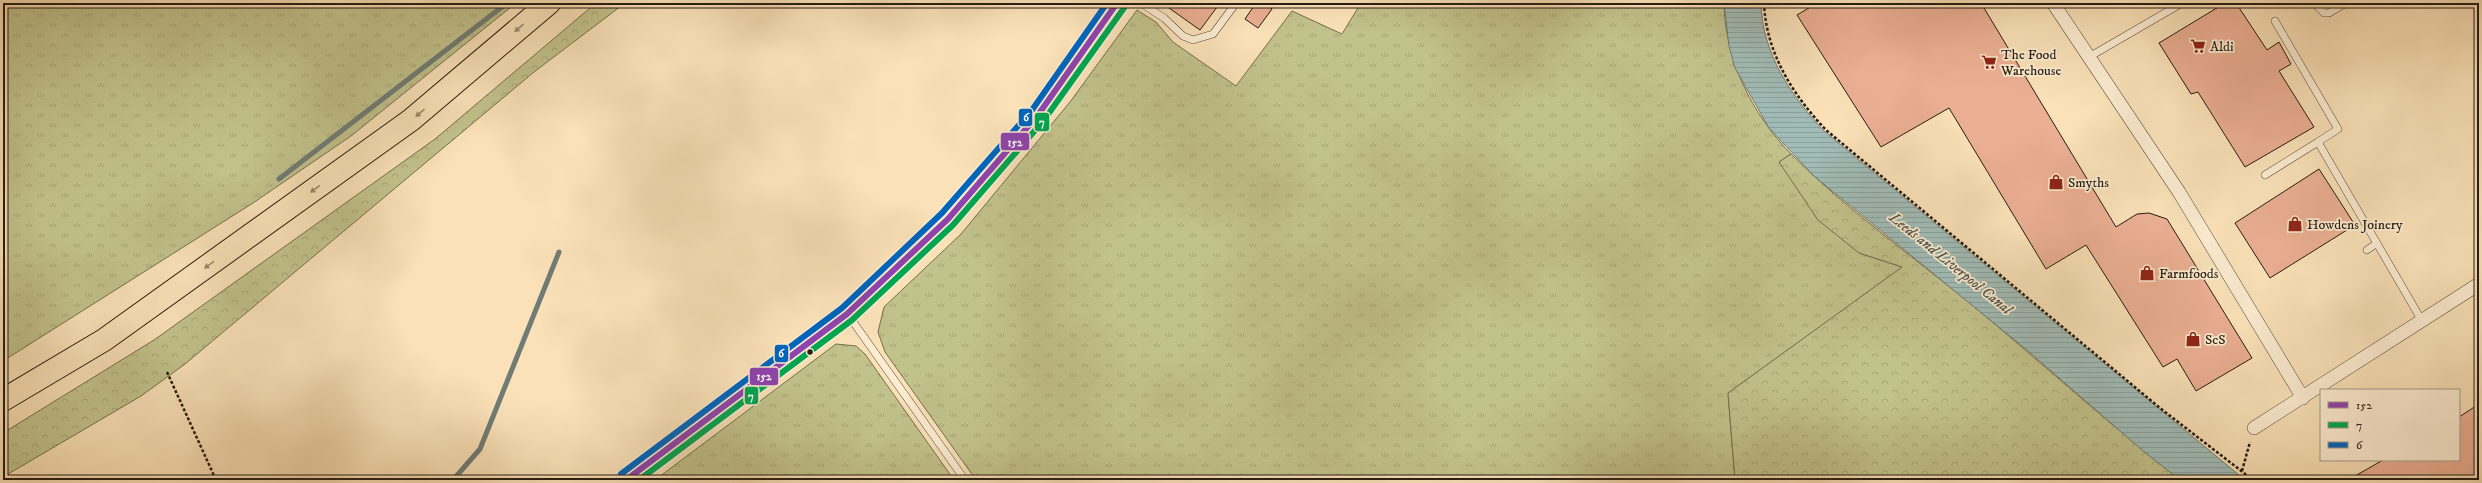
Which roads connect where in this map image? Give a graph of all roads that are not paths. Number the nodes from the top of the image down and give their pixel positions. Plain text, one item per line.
1 (548, 3) edge
2 (1117, 3) edge
3 (1141, 3) edge
4 (1236, 3) edge
5 (2053, 3) edge
6 (2182, 3) edge
7 (2314, 3) edge
8 (2346, 3) edge
9 (2275, 20) dead end
10 (2090, 58) junction
11 (2318, 142) junction
12 (2265, 175) dead end
13 (2377, 244) junction
14 (2367, 250) dead end
15 (2479, 284) edge
16 (847, 314) junction
17 (2422, 321) junction
18 (2303, 398) junction
19 (3, 400) edge
20 (2254, 428) road end
21 (626, 480) edge
22 (965, 480) edge

1 -> 19 highway
2 - 16 main road
3 - 4 lane
5 - 10 street
6 - 10 lane
7 - 8 lane
9 - 11 lane
10 - 18 street
11 - 12 lane
11 - 13 lane
13 - 14 lane
13 - 17 lane
15 - 17 street
16 - 21 main road
16 - 22 lane
17 - 18 street
18 - 20 street

